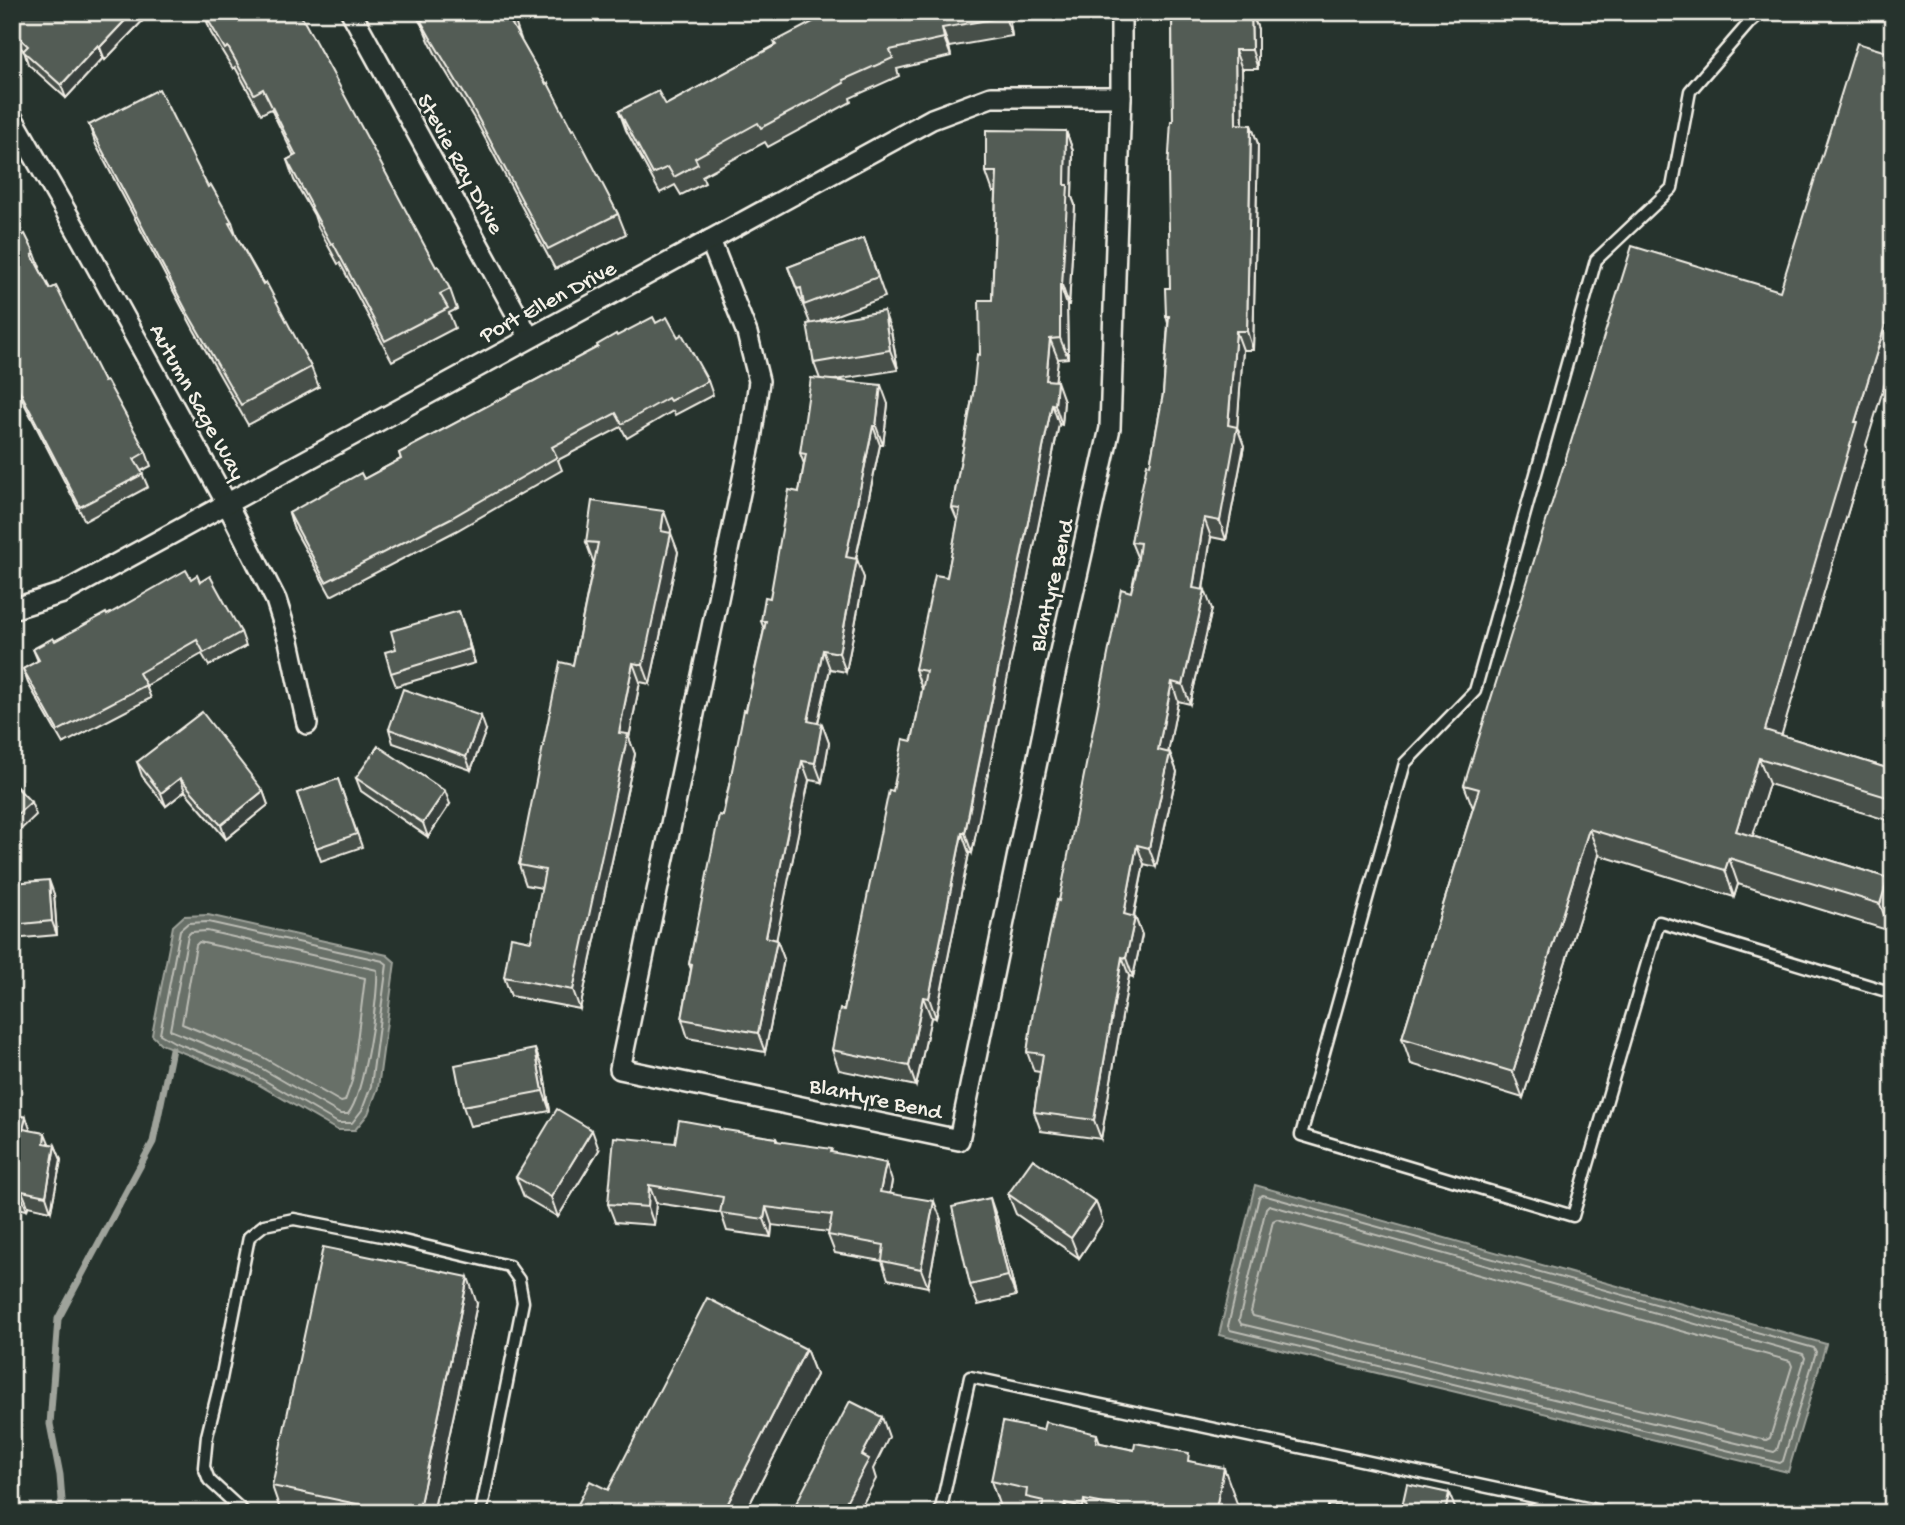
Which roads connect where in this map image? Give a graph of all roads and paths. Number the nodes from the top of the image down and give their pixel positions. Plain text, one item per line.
1 (351, 12) edge
2 (1121, 12) edge
3 (1762, 12) edge
4 (1121, 97) junction
5 (12, 117) edge
6 (710, 240) junction
7 (529, 337) junction
8 (226, 502) junction
9 (12, 609) edge
10 (307, 724) dead end
11 (1893, 993) edge
12 (245, 1513) edge
13 (481, 1513) edge
14 (940, 1513) edge
15 (1610, 1513) edge

1 - 7 street, Stevie Ray Drive
2 - 4 street, Blantyre Bend
3 - 11 lane
4 - 6 street, Port Ellen Drive
4 - 6 street, Blantyre Bend
5 - 8 street, Autumn Sage Way
6 - 7 street, Port Ellen Drive
7 - 8 street, Port Ellen Drive
8 - 9 street, Port Ellen Drive
8 - 10 street, Autumn Sage Way
12 - 13 lane
14 - 15 lane

